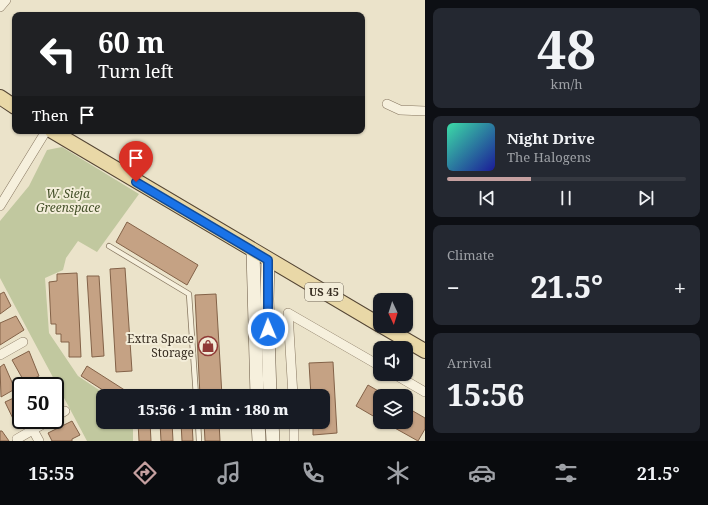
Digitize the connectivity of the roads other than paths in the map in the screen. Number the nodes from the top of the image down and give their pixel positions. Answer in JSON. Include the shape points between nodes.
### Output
{"nodes":[{"id":1,"x":6,"y":0,"type":"edge"},
{"id":2,"x":0,"y":8,"type":"edge"},
{"id":3,"x":0,"y":97,"type":"edge"},
{"id":4,"x":387,"y":104,"type":"dead end"},
{"id":5,"x":12,"y":105,"type":"edge"},
{"id":6,"x":425,"y":111,"type":"edge"},
{"id":7,"x":44,"y":134,"type":"edge"},
{"id":8,"x":57,"y":134,"type":"edge"},
{"id":9,"x":2,"y":200,"type":"edge"},
{"id":10,"x":109,"y":246,"type":"dead end"},
{"id":11,"x":254,"y":251,"type":"junction"},
{"id":12,"x":268,"y":260,"type":"junction"},
{"id":13,"x":373,"y":320,"type":"edge"},
{"id":14,"x":395,"y":333,"type":"edge"},
{"id":15,"x":23,"y":342,"type":"dead end"},
{"id":16,"x":425,"y":351,"type":"edge"},
{"id":17,"x":0,"y":355,"type":"edge"},
{"id":18,"x":373,"y":362,"type":"edge"},
{"id":19,"x":406,"y":381,"type":"edge"},
{"id":20,"x":196,"y":389,"type":"edge"},
{"id":21,"x":257,"y":389,"type":"edge"},
{"id":22,"x":270,"y":389,"type":"edge"},
{"id":23,"x":293,"y":389,"type":"edge"},
{"id":24,"x":425,"y":392,"type":"edge"},
{"id":25,"x":198,"y":429,"type":"edge"},
{"id":26,"x":258,"y":429,"type":"edge"},
{"id":27,"x":272,"y":429,"type":"edge"},
{"id":28,"x":294,"y":429,"type":"edge"},
{"id":29,"x":33,"y":430,"type":"joint"},
{"id":30,"x":17,"y":440,"type":"edge"},
{"id":31,"x":39,"y":441,"type":"edge"},
{"id":32,"x":199,"y":441,"type":"edge"},
{"id":33,"x":259,"y":441,"type":"edge"},
{"id":34,"x":273,"y":441,"type":"edge"},
{"id":35,"x":294,"y":441,"type":"edge"}],
"edges":[{"from":1,"to":2,"type":"street"},
{"from":3,"to":5,"type":"main road"},
{"from":4,"to":6,"type":"street","via":[[400,110]]},
{"from":7,"to":9,"type":"street"},
{"from":8,"to":11,"type":"main road","number":"US 45"},
{"from":10,"to":20,"type":"lane","via":[[190,294]]},
{"from":11,"to":12,"type":"main road","number":"US 45"},
{"from":11,"to":21,"type":"main road"},
{"from":12,"to":13,"type":"main road","number":"US 45"},
{"from":12,"to":22,"type":"main road"},
{"from":14,"to":16,"type":"main road","number":"US 45"},
{"from":15,"to":17,"type":"street"},
{"from":18,"to":23,"type":"street","via":[[288,313]]},
{"from":19,"to":24,"type":"street"},
{"from":25,"to":32,"type":"lane"},
{"from":26,"to":33,"type":"main road"},
{"from":27,"to":34,"type":"main road"},
{"from":28,"to":35,"type":"street"},
{"from":29,"to":30,"type":"street"},
{"from":29,"to":31,"type":"street"}]}
